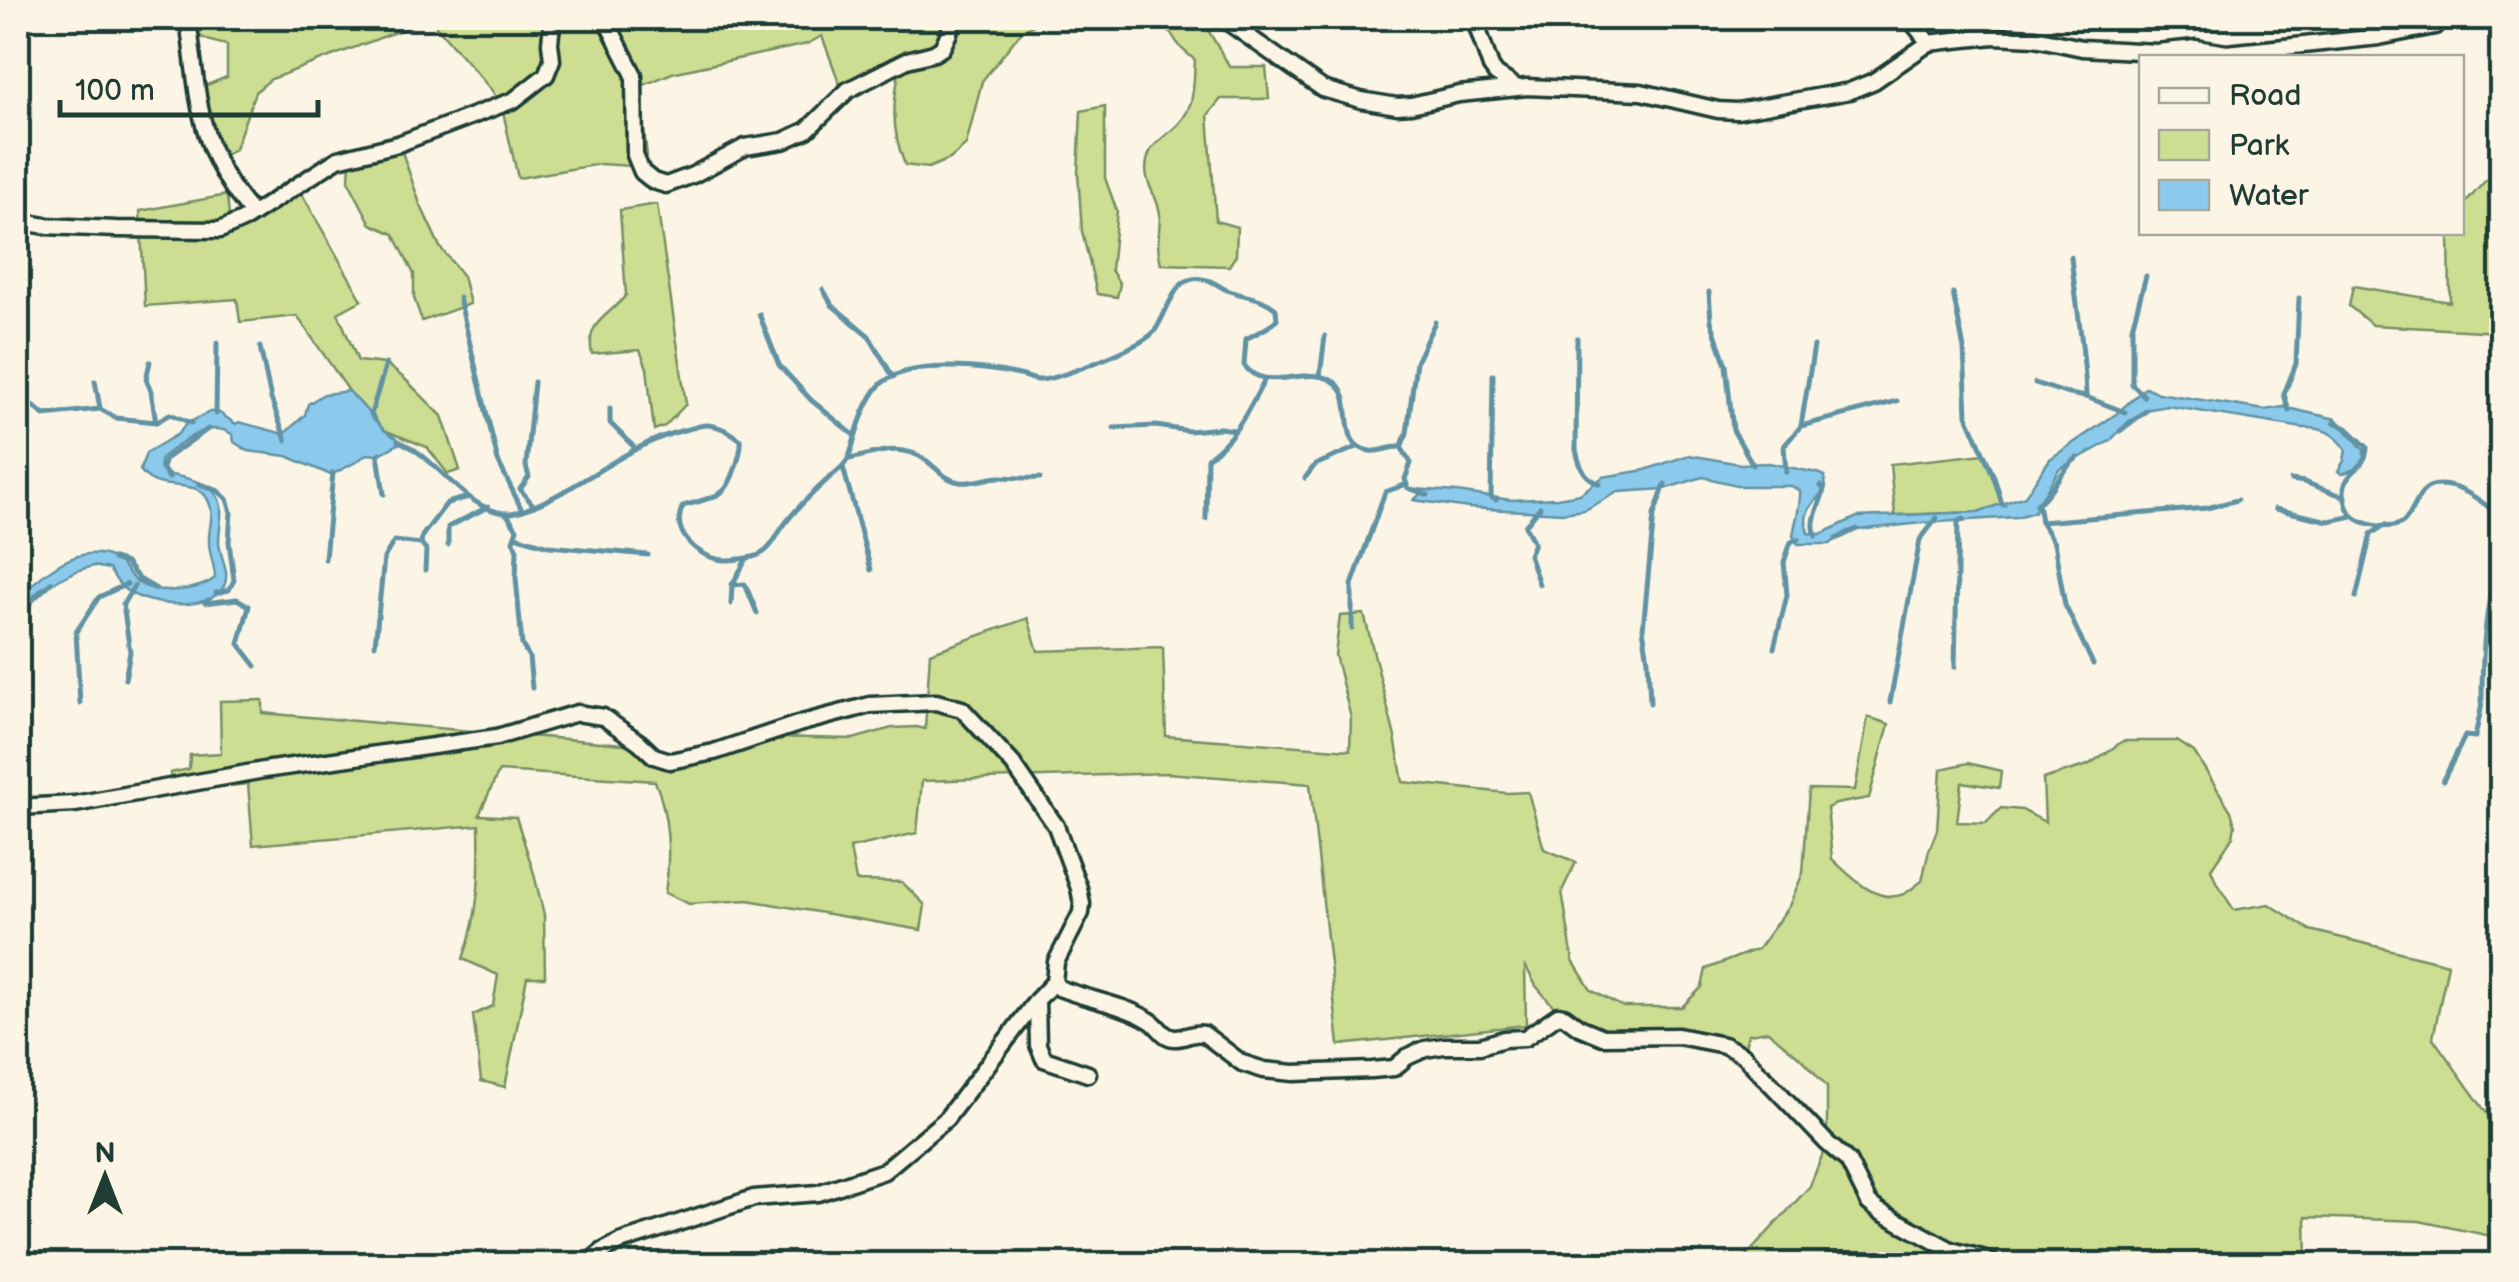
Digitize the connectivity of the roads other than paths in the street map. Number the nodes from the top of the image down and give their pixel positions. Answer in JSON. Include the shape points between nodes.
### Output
{"nodes":[{"id":1,"x":182,"y":18,"type":"edge"},
{"id":2,"x":556,"y":18,"type":"edge"},
{"id":3,"x":605,"y":18,"type":"edge"},
{"id":4,"x":952,"y":18,"type":"edge"},
{"id":5,"x":1222,"y":18,"type":"edge"},
{"id":6,"x":1474,"y":18,"type":"edge"},
{"id":7,"x":1909,"y":18,"type":"edge"},
{"id":8,"x":2435,"y":26,"type":"dead end"},
{"id":9,"x":1929,"y":43,"type":"junction"},
{"id":10,"x":1516,"y":87,"type":"junction"},
{"id":11,"x":254,"y":214,"type":"junction"},
{"id":12,"x":18,"y":221,"type":"edge"},
{"id":13,"x":18,"y":806,"type":"edge"},
{"id":14,"x":1054,"y":982,"type":"junction"},
{"id":15,"x":1038,"y":1000,"type":"junction"},
{"id":16,"x":1088,"y":1074,"type":"dead end"},
{"id":17,"x":587,"y":1264,"type":"edge"},
{"id":18,"x":1994,"y":1264,"type":"edge"}],
"edges":[{"from":1,"to":11,"type":"street","via":[[189,26],[201,119],[215,160]]},
{"from":2,"to":11,"type":"street","via":[[546,75],[514,100],[398,144],[338,158]]},
{"from":3,"to":4,"type":"street","via":[[634,76],[636,156],[642,172],[666,185],[745,147],[807,130],[848,90],[942,48]]},
{"from":5,"to":10,"type":"street","via":[[1324,89],[1360,100],[1411,105]]},
{"from":6,"to":10,"type":"street","via":[[1491,67]]},
{"from":7,"to":9,"type":"street"},
{"from":8,"to":9,"type":"street","via":[[2227,53],[2082,48],[1994,36]]},
{"from":9,"to":10,"type":"street","via":[[1850,91],[1737,110],[1641,92]]},
{"from":11,"to":12,"type":"street","via":[[220,230]]},
{"from":13,"to":14,"type":"street","via":[[75,804],[497,736],[576,713],[604,717],[670,761],[870,705],[936,702],[962,709],[1013,764],[1056,826],[1082,904]]},
{"from":14,"to":15,"type":"street"},
{"from":14,"to":18,"type":"street","via":[[1151,1021],[1164,1035],[1204,1034],[1242,1063],[1294,1073],[1394,1068],[1425,1050],[1525,1038],[1558,1015],[1596,1035],[1678,1036],[1724,1046],[1743,1055],[1848,1161],[1879,1212]]},
{"from":15,"to":16,"type":"street","via":[[1044,1059]]},
{"from":15,"to":17,"type":"street","via":[[946,1119],[884,1170],[818,1193],[734,1204],[620,1242]]}]}
